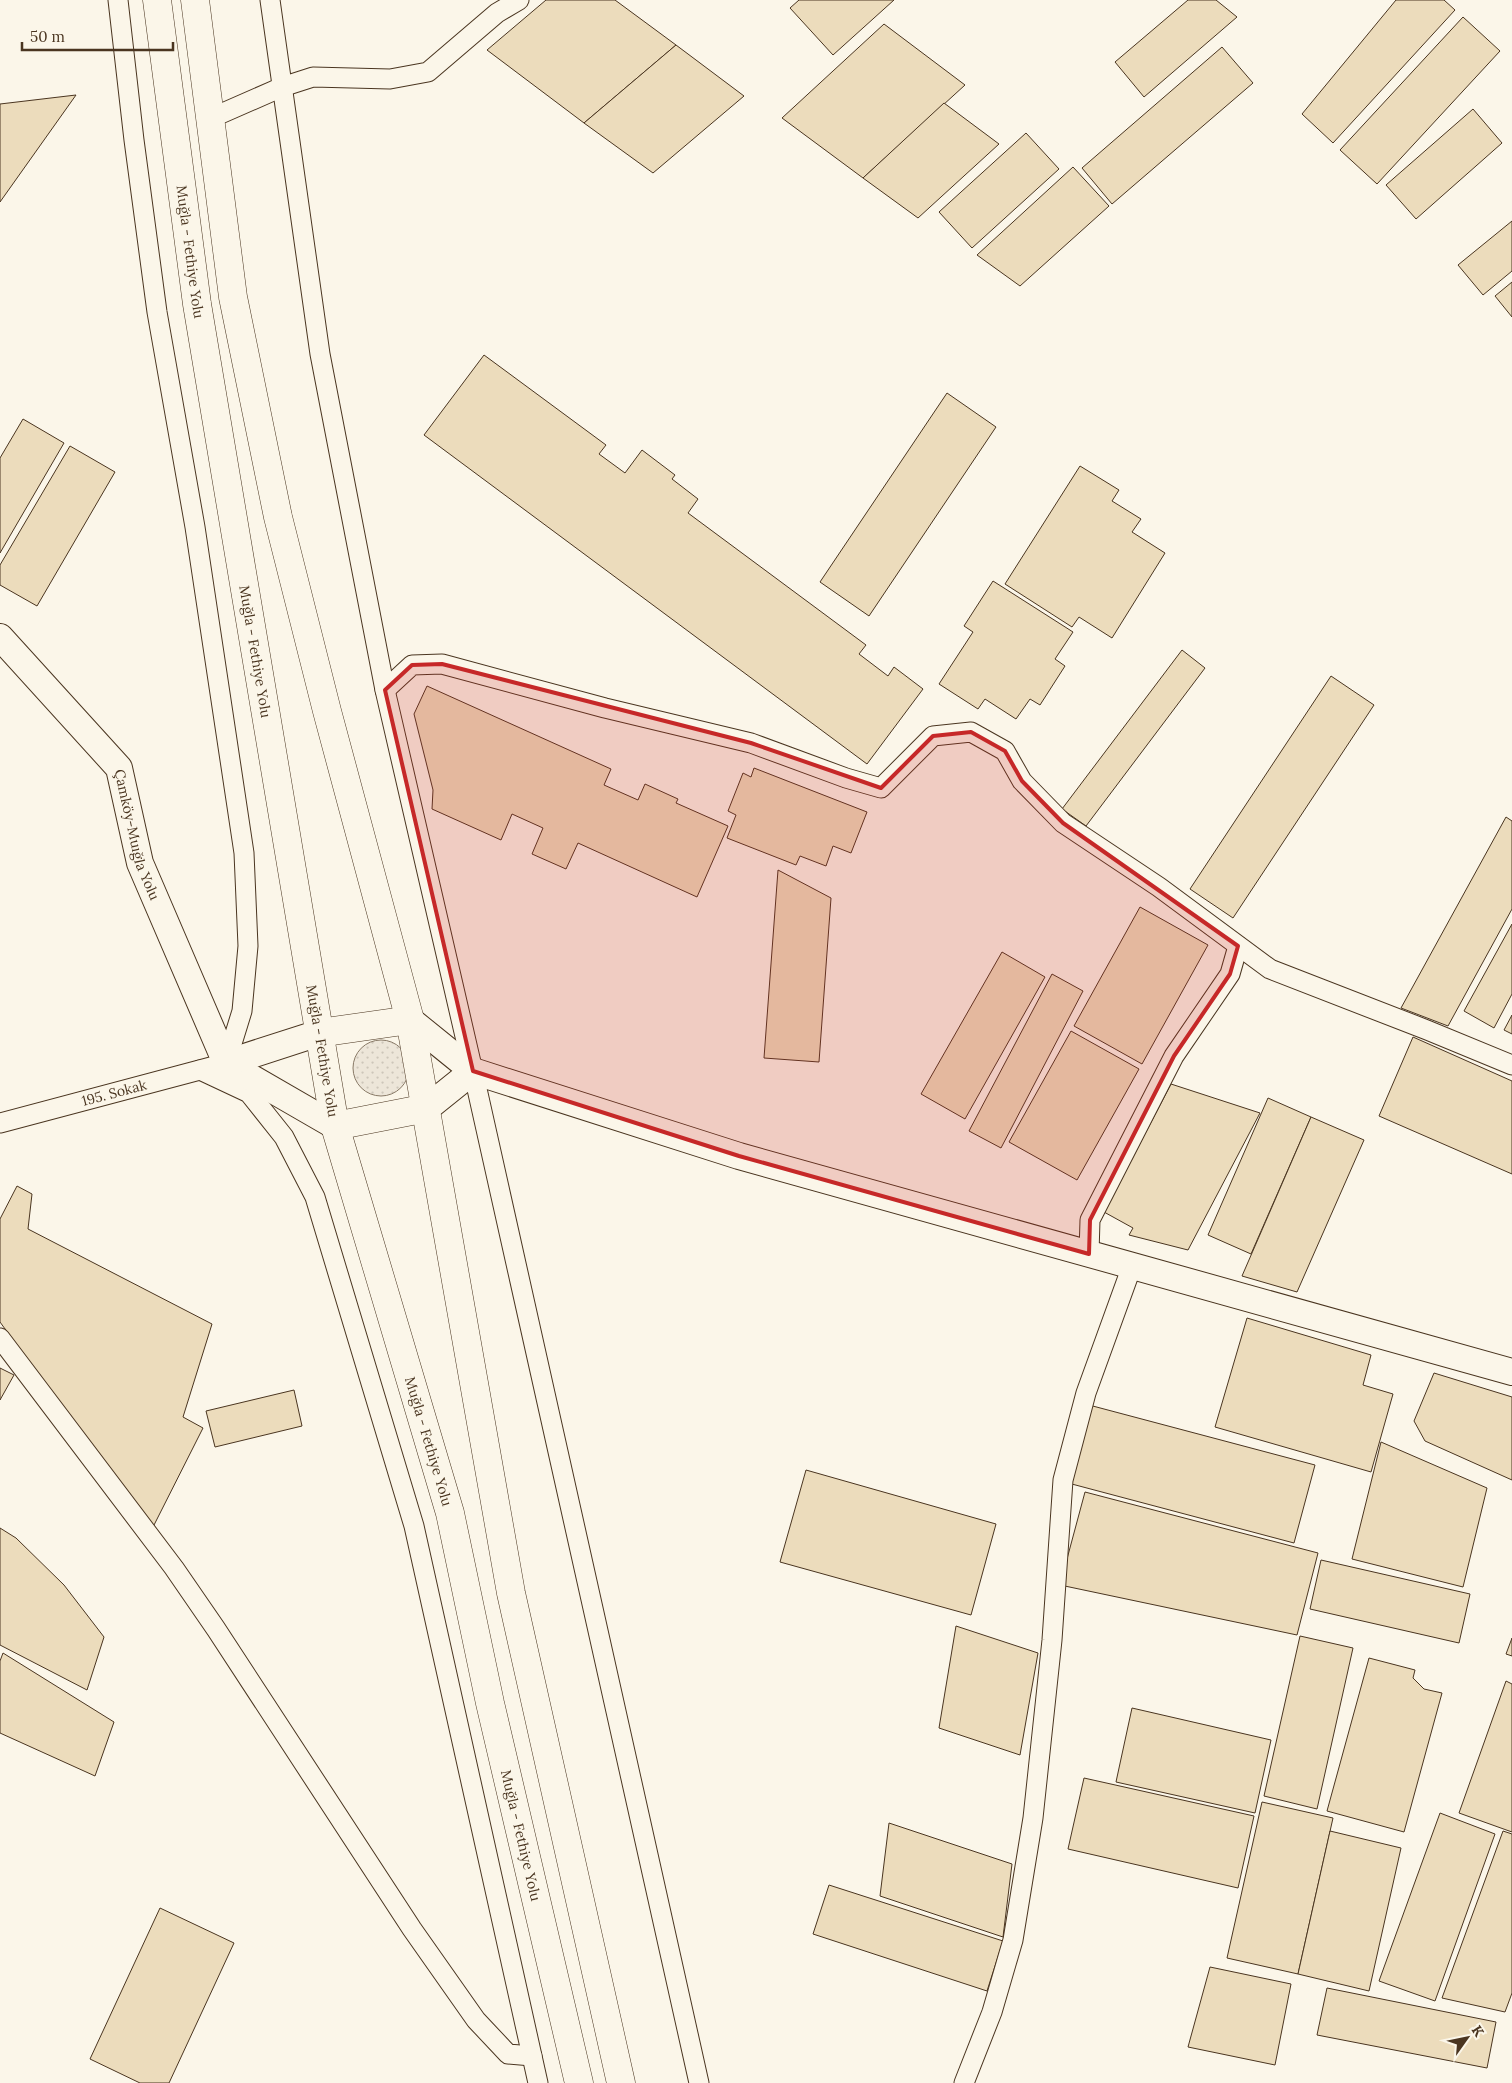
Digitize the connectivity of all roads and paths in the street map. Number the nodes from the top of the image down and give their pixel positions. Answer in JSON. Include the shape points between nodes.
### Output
{"nodes":[{"id":1,"x":118,"y":0,"type":"edge"},
{"id":2,"x":157,"y":0,"type":"edge"},
{"id":3,"x":194,"y":0,"type":"edge"},
{"id":4,"x":270,"y":0,"type":"edge"},
{"id":5,"x":519,"y":0,"type":"edge"},
{"id":6,"x":282,"y":87,"type":"junction"},
{"id":7,"x":209,"y":120,"type":"junction"},
{"id":8,"x":0,"y":637,"type":"edge"},
{"id":9,"x":385,"y":690,"type":"junction"},
{"id":10,"x":1238,"y":946,"type":"junction"},
{"id":11,"x":410,"y":1020,"type":"junction"},
{"id":12,"x":319,"y":1033,"type":"junction"},
{"id":13,"x":226,"y":1063,"type":"junction"},
{"id":14,"x":1512,"y":1065,"type":"edge"},
{"id":15,"x":200,"y":1070,"type":"junction"},
{"id":16,"x":473,"y":1070,"type":"junction"},
{"id":17,"x":427,"y":1108,"type":"junction"},
{"id":18,"x":0,"y":1123,"type":"edge"},
{"id":19,"x":335,"y":1126,"type":"junction"},
{"id":20,"x":1090,"y":1254,"type":"junction"},
{"id":21,"x":1132,"y":1266,"type":"junction"},
{"id":22,"x":0,"y":1338,"type":"edge"},
{"id":23,"x":1512,"y":1372,"type":"edge"},
{"id":24,"x":532,"y":2056,"type":"junction"},
{"id":25,"x":538,"y":2083,"type":"edge"},
{"id":26,"x":579,"y":2083,"type":"edge"},
{"id":27,"x":621,"y":2083,"type":"edge"},
{"id":28,"x":699,"y":2083,"type":"edge"},
{"id":29,"x":964,"y":2083,"type":"edge"}],
"edges":[{"from":1,"to":13,"type":"street","via":[[158,312],[195,527],[244,853],[248,946],[242,1011]]},
{"from":2,"to":12,"type":"highway","name":"Muğla - Fethiye Yolu","via":[[197,304]]},
{"from":3,"to":7,"type":"highway"},
{"from":4,"to":6,"type":"street"},
{"from":5,"to":6,"type":"street","via":[[497,14],[428,72],[390,79],[313,77]]},
{"from":6,"to":7,"type":"street"},
{"from":6,"to":9,"type":"street","via":[[320,354]]},
{"from":7,"to":11,"type":"highway","via":[[233,297],[278,518]]},
{"from":8,"to":13,"type":"street","name":"Çamköy-Muığla Yolu","via":[[119,768],[140,863]]},
{"from":9,"to":10,"type":"street","via":[[412,665],[442,664],[751,743],[881,788],[933,736],[971,732],[1004,751],[1022,781],[1063,823]]},
{"from":9,"to":16,"type":"street"},
{"from":10,"to":14,"type":"street","via":[[1270,969]]},
{"from":10,"to":20,"type":"street","via":[[1230,974],[1174,1056],[1090,1220]]},
{"from":11,"to":12,"type":"highway"},
{"from":11,"to":16,"type":"street"},
{"from":11,"to":17,"type":"highway"},
{"from":12,"to":13,"type":"street"},
{"from":12,"to":19,"type":"highway","name":"Muğla - Fethiye Yolu"},
{"from":13,"to":15,"type":"street","name":"195. Sokak"},
{"from":13,"to":19,"type":"street"},
{"from":15,"to":18,"type":"street","name":"195. Sokak"},
{"from":15,"to":24,"type":"street","via":[[249,1093],[284,1137],[315,1197],[414,1526]]},
{"from":16,"to":17,"type":"street"},
{"from":16,"to":20,"type":"street","via":[[739,1156]]},
{"from":16,"to":28,"type":"street"},
{"from":17,"to":19,"type":"highway"},
{"from":17,"to":27,"type":"highway","via":[[510,1593]]},
{"from":19,"to":26,"type":"highway","name":"Muğla - Fethiye Yolu","via":[[450,1513],[492,1713]]},
{"from":20,"to":21,"type":"street"},
{"from":21,"to":23,"type":"street"},
{"from":21,"to":29,"type":"street","via":[[1086,1393],[1063,1480],[1052,1640],[1034,1808],[1018,1912],[992,2012]]},
{"from":22,"to":24,"type":"street","via":[[174,1568],[412,1929],[476,2020],[508,2054]]},
{"from":24,"to":25,"type":"street"}]}
